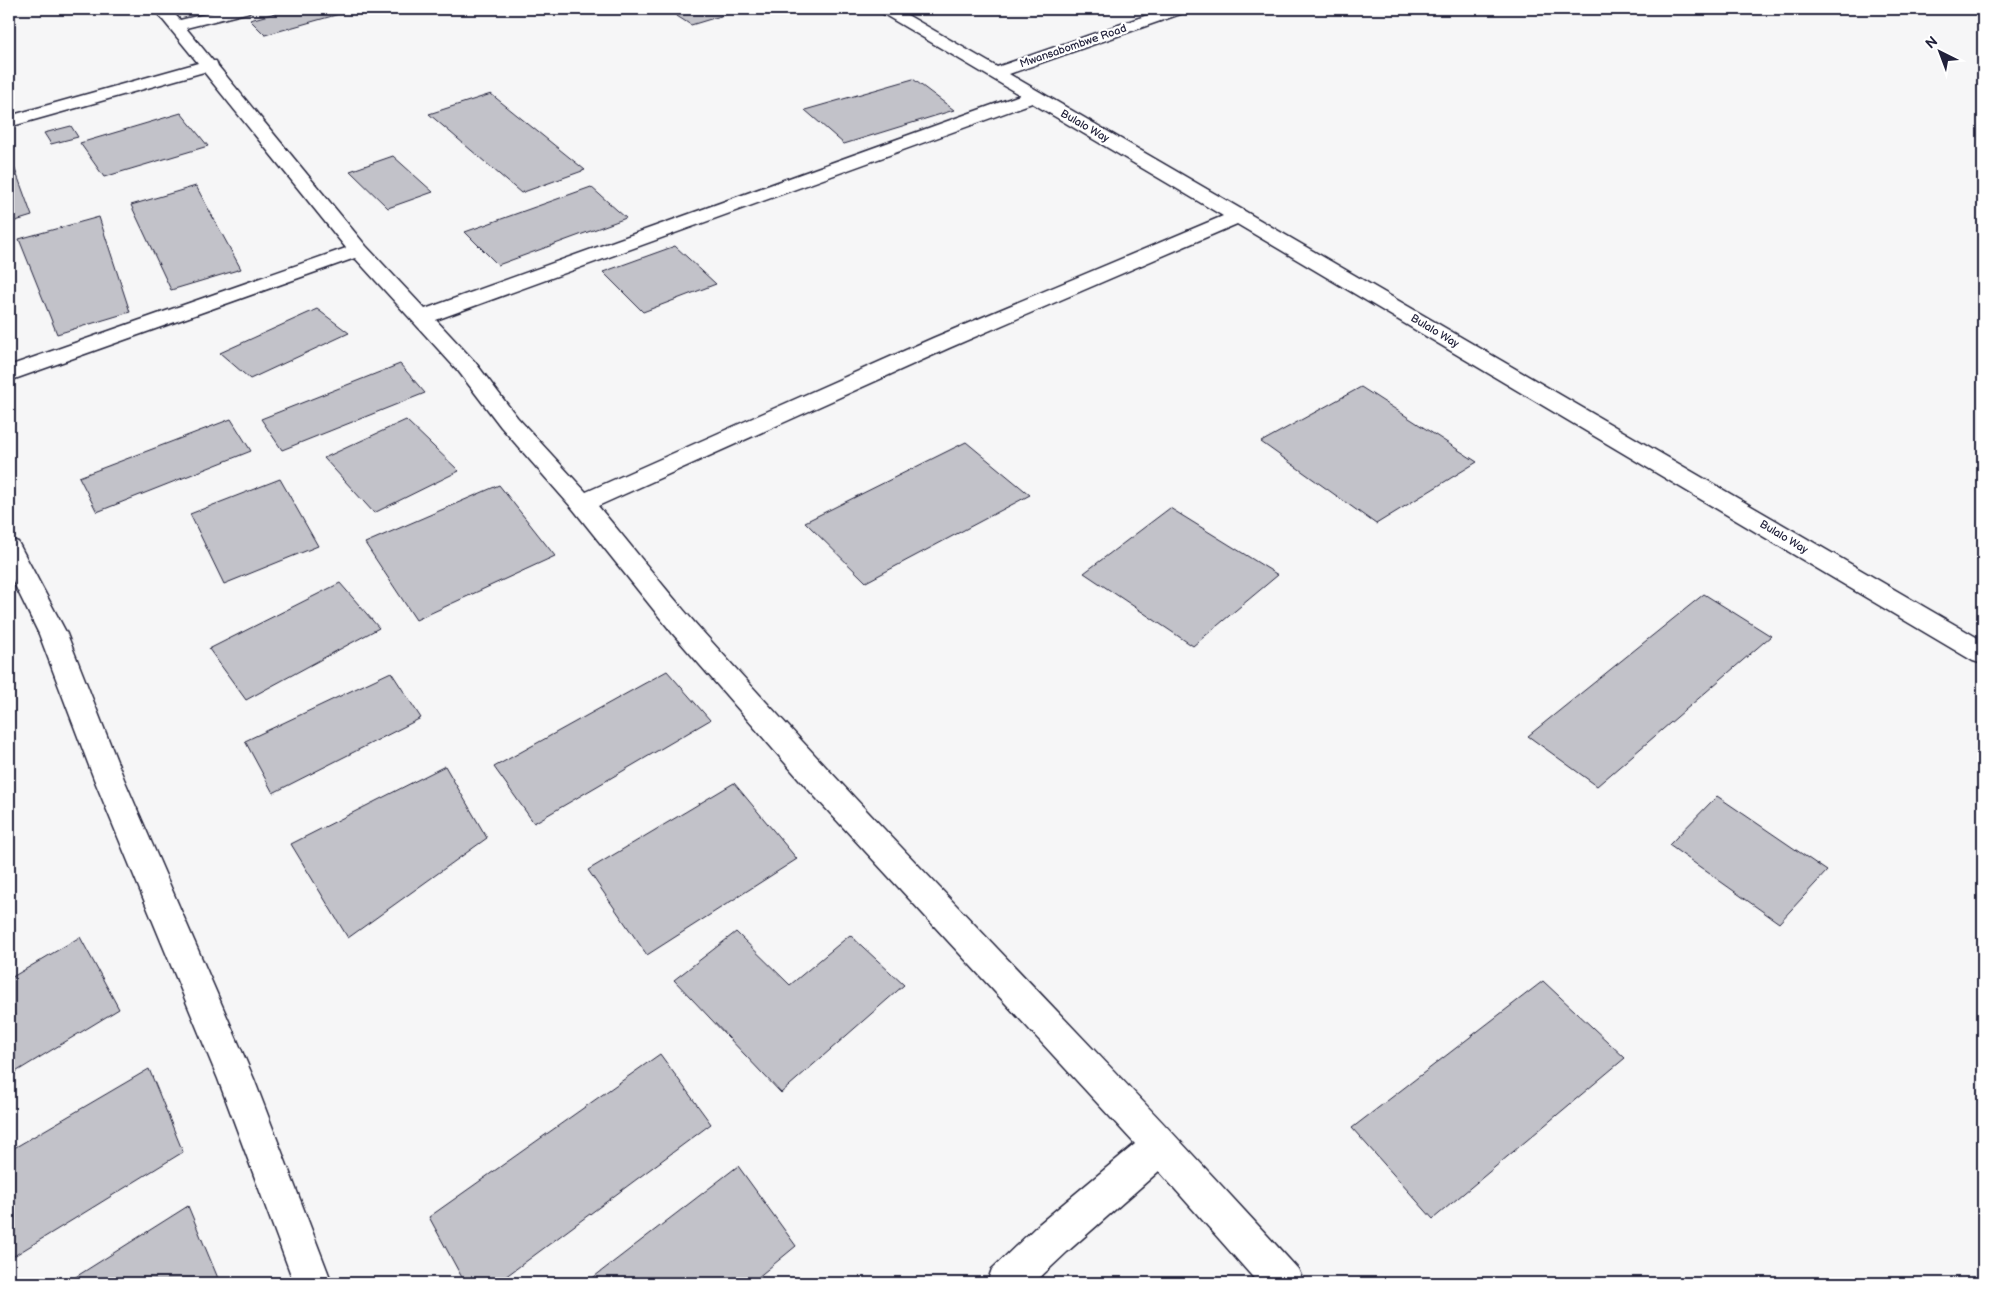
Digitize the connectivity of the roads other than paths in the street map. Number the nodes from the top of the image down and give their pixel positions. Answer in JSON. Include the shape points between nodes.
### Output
{"nodes":[{"id":1,"x":162,"y":9,"type":"edge"},
{"id":2,"x":244,"y":9,"type":"edge"},
{"id":3,"x":886,"y":9,"type":"edge"},
{"id":4,"x":1180,"y":9,"type":"edge"},
{"id":5,"x":177,"y":26,"type":"junction"},
{"id":6,"x":210,"y":65,"type":"junction"},
{"id":7,"x":995,"y":73,"type":"junction"},
{"id":8,"x":1034,"y":96,"type":"junction"},
{"id":9,"x":9,"y":122,"type":"edge"},
{"id":10,"x":1240,"y":216,"type":"junction"},
{"id":11,"x":359,"y":250,"type":"junction"},
{"id":12,"x":421,"y":318,"type":"junction"},
{"id":13,"x":9,"y":374,"type":"edge"},
{"id":14,"x":582,"y":503,"type":"junction"},
{"id":15,"x":9,"y":548,"type":"edge"},
{"id":16,"x":1983,"y":654,"type":"edge"},
{"id":17,"x":1160,"y":1146,"type":"junction"},
{"id":18,"x":313,"y":1283,"type":"edge"},
{"id":19,"x":1006,"y":1283,"type":"edge"},
{"id":20,"x":1284,"y":1283,"type":"edge"}],
"edges":[{"from":1,"to":5,"type":"street"},
{"from":2,"to":5,"type":"street"},
{"from":3,"to":7,"type":"street","name":"Bulalo Way"},
{"from":4,"to":7,"type":"street","name":"Mwansabombwe Road"},
{"from":5,"to":6,"type":"street"},
{"from":6,"to":9,"type":"street"},
{"from":6,"to":11,"type":"street"},
{"from":7,"to":8,"type":"street","name":"Bulalo Way"},
{"from":8,"to":10,"type":"street","name":"Bulalo Way"},
{"from":8,"to":12,"type":"street"},
{"from":10,"to":14,"type":"street","via":[[941,343]]},
{"from":10,"to":16,"type":"street","name":"Bulalo Way"},
{"from":11,"to":12,"type":"street"},
{"from":11,"to":13,"type":"street"},
{"from":12,"to":14,"type":"street","via":[[467,367],[509,422]]},
{"from":14,"to":17,"type":"street","via":[[683,627],[817,778]]},
{"from":15,"to":18,"type":"street","via":[[53,634],[109,779],[236,1079]]},
{"from":17,"to":19,"type":"street"},
{"from":17,"to":20,"type":"street"}]}
